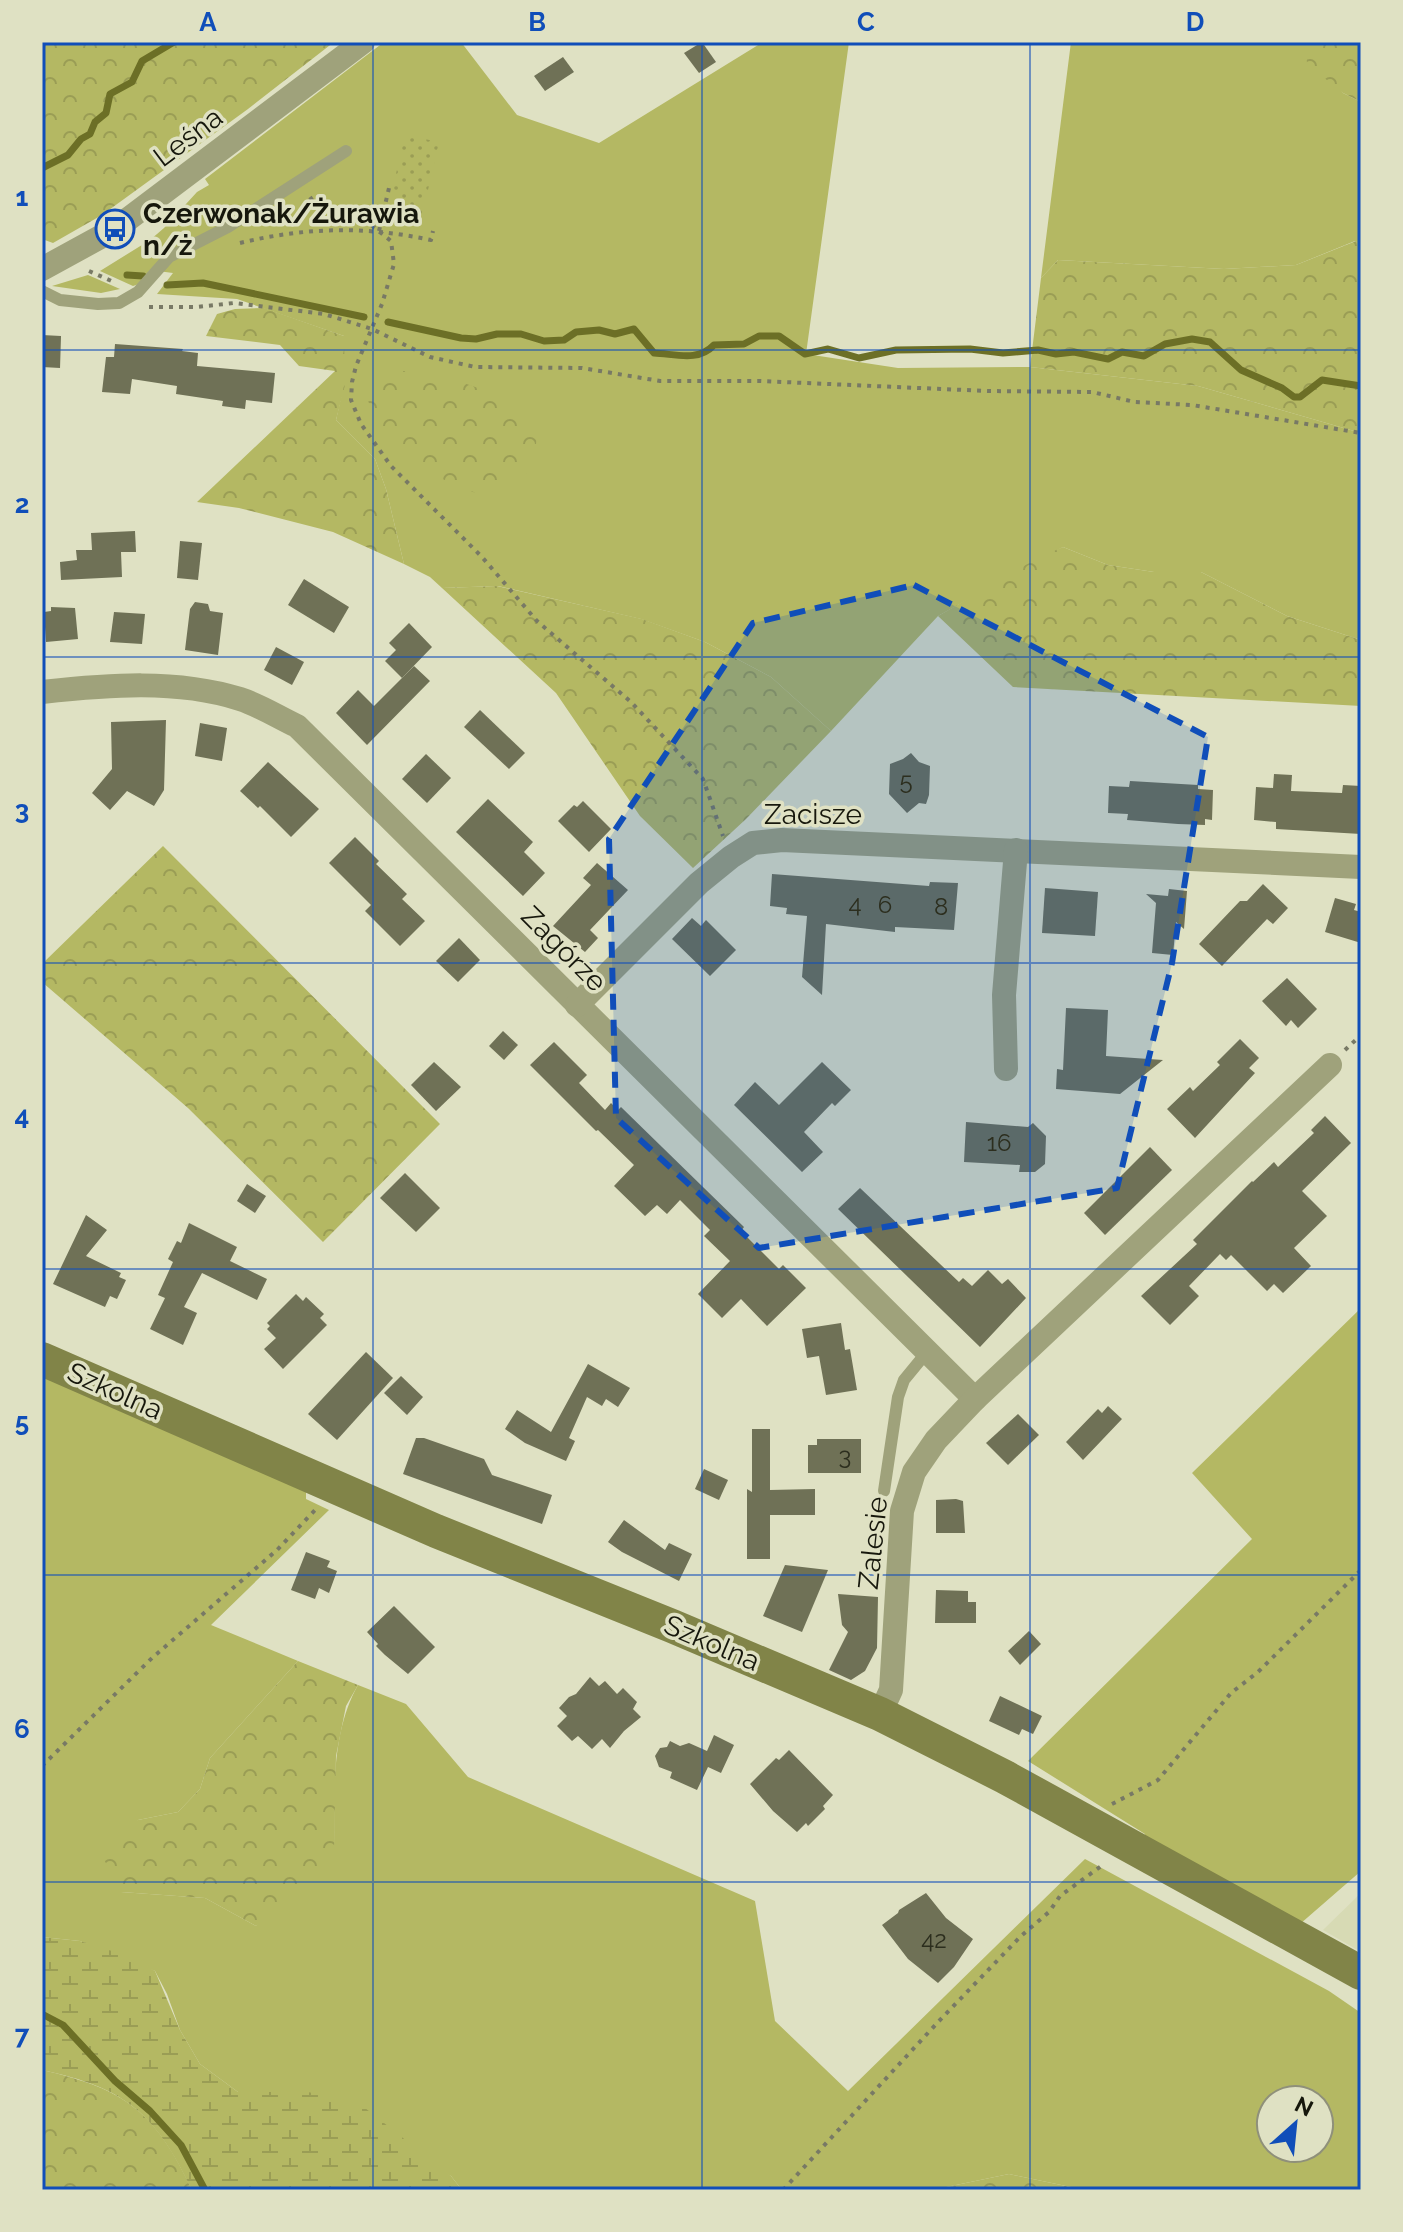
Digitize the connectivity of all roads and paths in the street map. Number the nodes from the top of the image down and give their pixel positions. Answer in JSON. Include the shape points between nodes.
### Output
{"nodes":[{"id":1,"x":363,"y":42,"type":"edge"},
{"id":2,"x":346,"y":151,"type":"dead end"},
{"id":3,"x":299,"y":182,"type":"junction"},
{"id":4,"x":393,"y":188,"type":"dead end"},
{"id":5,"x":379,"y":231,"type":"junction"},
{"id":6,"x":433,"y":231,"type":"dead end"},
{"id":7,"x":229,"y":247,"type":"dead end"},
{"id":8,"x":42,"y":269,"type":"edge"},
{"id":9,"x":89,"y":271,"type":"dead end"},
{"id":10,"x":42,"y":291,"type":"edge"},
{"id":11,"x":138,"y":292,"type":"junction"},
{"id":12,"x":119,"y":303,"type":"junction"},
{"id":13,"x":372,"y":329,"type":"junction"},
{"id":14,"x":1361,"y":433,"type":"edge"},
{"id":15,"x":42,"y":692,"type":"edge"},
{"id":16,"x":1016,"y":850,"type":"junction"},
{"id":17,"x":731,"y":857,"type":"junction"},
{"id":18,"x":1361,"y":867,"type":"edge"},
{"id":19,"x":577,"y":1005,"type":"junction"},
{"id":20,"x":1330,"y":1065,"type":"dead end"},
{"id":21,"x":1006,"y":1069,"type":"dead end"},
{"id":22,"x":927,"y":1352,"type":"junction"},
{"id":23,"x":42,"y":1359,"type":"edge"},
{"id":24,"x":975,"y":1399,"type":"junction"},
{"id":25,"x":328,"y":1485,"type":"junction"},
{"id":26,"x":884,"y":1491,"type":"dead end"},
{"id":27,"x":1361,"y":1570,"type":"edge"},
{"id":28,"x":880,"y":1714,"type":"junction"},
{"id":29,"x":42,"y":1766,"type":"edge"},
{"id":30,"x":1104,"y":1844,"type":"junction"},
{"id":31,"x":1361,"y":1973,"type":"edge"},
{"id":32,"x":783,"y":2190,"type":"edge"}],
"edges":[{"from":1,"to":8,"type":"street","name":"Leśna","via":[[115,229]]},
{"from":2,"to":3,"type":"lane"},
{"from":3,"to":5,"type":"path","via":[[317,207]]},
{"from":3,"to":11,"type":"lane","via":[[169,257]]},
{"from":4,"to":5,"type":"path"},
{"from":5,"to":6,"type":"path","via":[[431,240]]},
{"from":5,"to":7,"type":"path","via":[[294,231]]},
{"from":5,"to":13,"type":"path","via":[[391,241],[394,264]]},
{"from":9,"to":11,"type":"path"},
{"from":10,"to":12,"type":"lane","via":[[60,300]]},
{"from":11,"to":12,"type":"lane"},
{"from":12,"to":13,"type":"path","via":[[153,308],[262,305],[324,314]]},
{"from":13,"to":14,"type":"path","via":[[430,357],[475,367],[554,366],[660,381],[1092,392]]},
{"from":13,"to":17,"type":"path","via":[[352,382],[351,400],[361,424],[391,466],[537,621],[631,702],[703,779]]},
{"from":15,"to":19,"type":"street","name":"Zagórze","via":[[127,685],[188,688],[241,699],[297,726]]},
{"from":16,"to":17,"type":"street","name":"Zacisze","via":[[782,840],[753,843]]},
{"from":16,"to":18,"type":"street","name":"Zacisze"},
{"from":16,"to":21,"type":"street","via":[[1004,995]]},
{"from":17,"to":19,"type":"street","name":"Zacisze"},
{"from":19,"to":22,"type":"street","name":"Zagórze"},
{"from":20,"to":24,"type":"street"},
{"from":22,"to":24,"type":"street","name":"Zagórze"},
{"from":22,"to":26,"type":"lane","via":[[904,1380],[898,1397]]},
{"from":23,"to":25,"type":"street","name":"Szkolna"},
{"from":24,"to":28,"type":"street","name":"Zalesie","via":[[914,1472],[902,1511],[891,1690]]},
{"from":25,"to":28,"type":"street","name":"Szkolna"},
{"from":25,"to":29,"type":"path","via":[[319,1506],[277,1550],[152,1658]]},
{"from":27,"to":30,"type":"path","via":[[1231,1693],[1158,1780],[1107,1808]]},
{"from":28,"to":30,"type":"street","name":"Szkolna"},
{"from":30,"to":31,"type":"street","name":"Szkolna"},
{"from":30,"to":32,"type":"path","via":[[1097,1871],[1060,1896]]}]}
